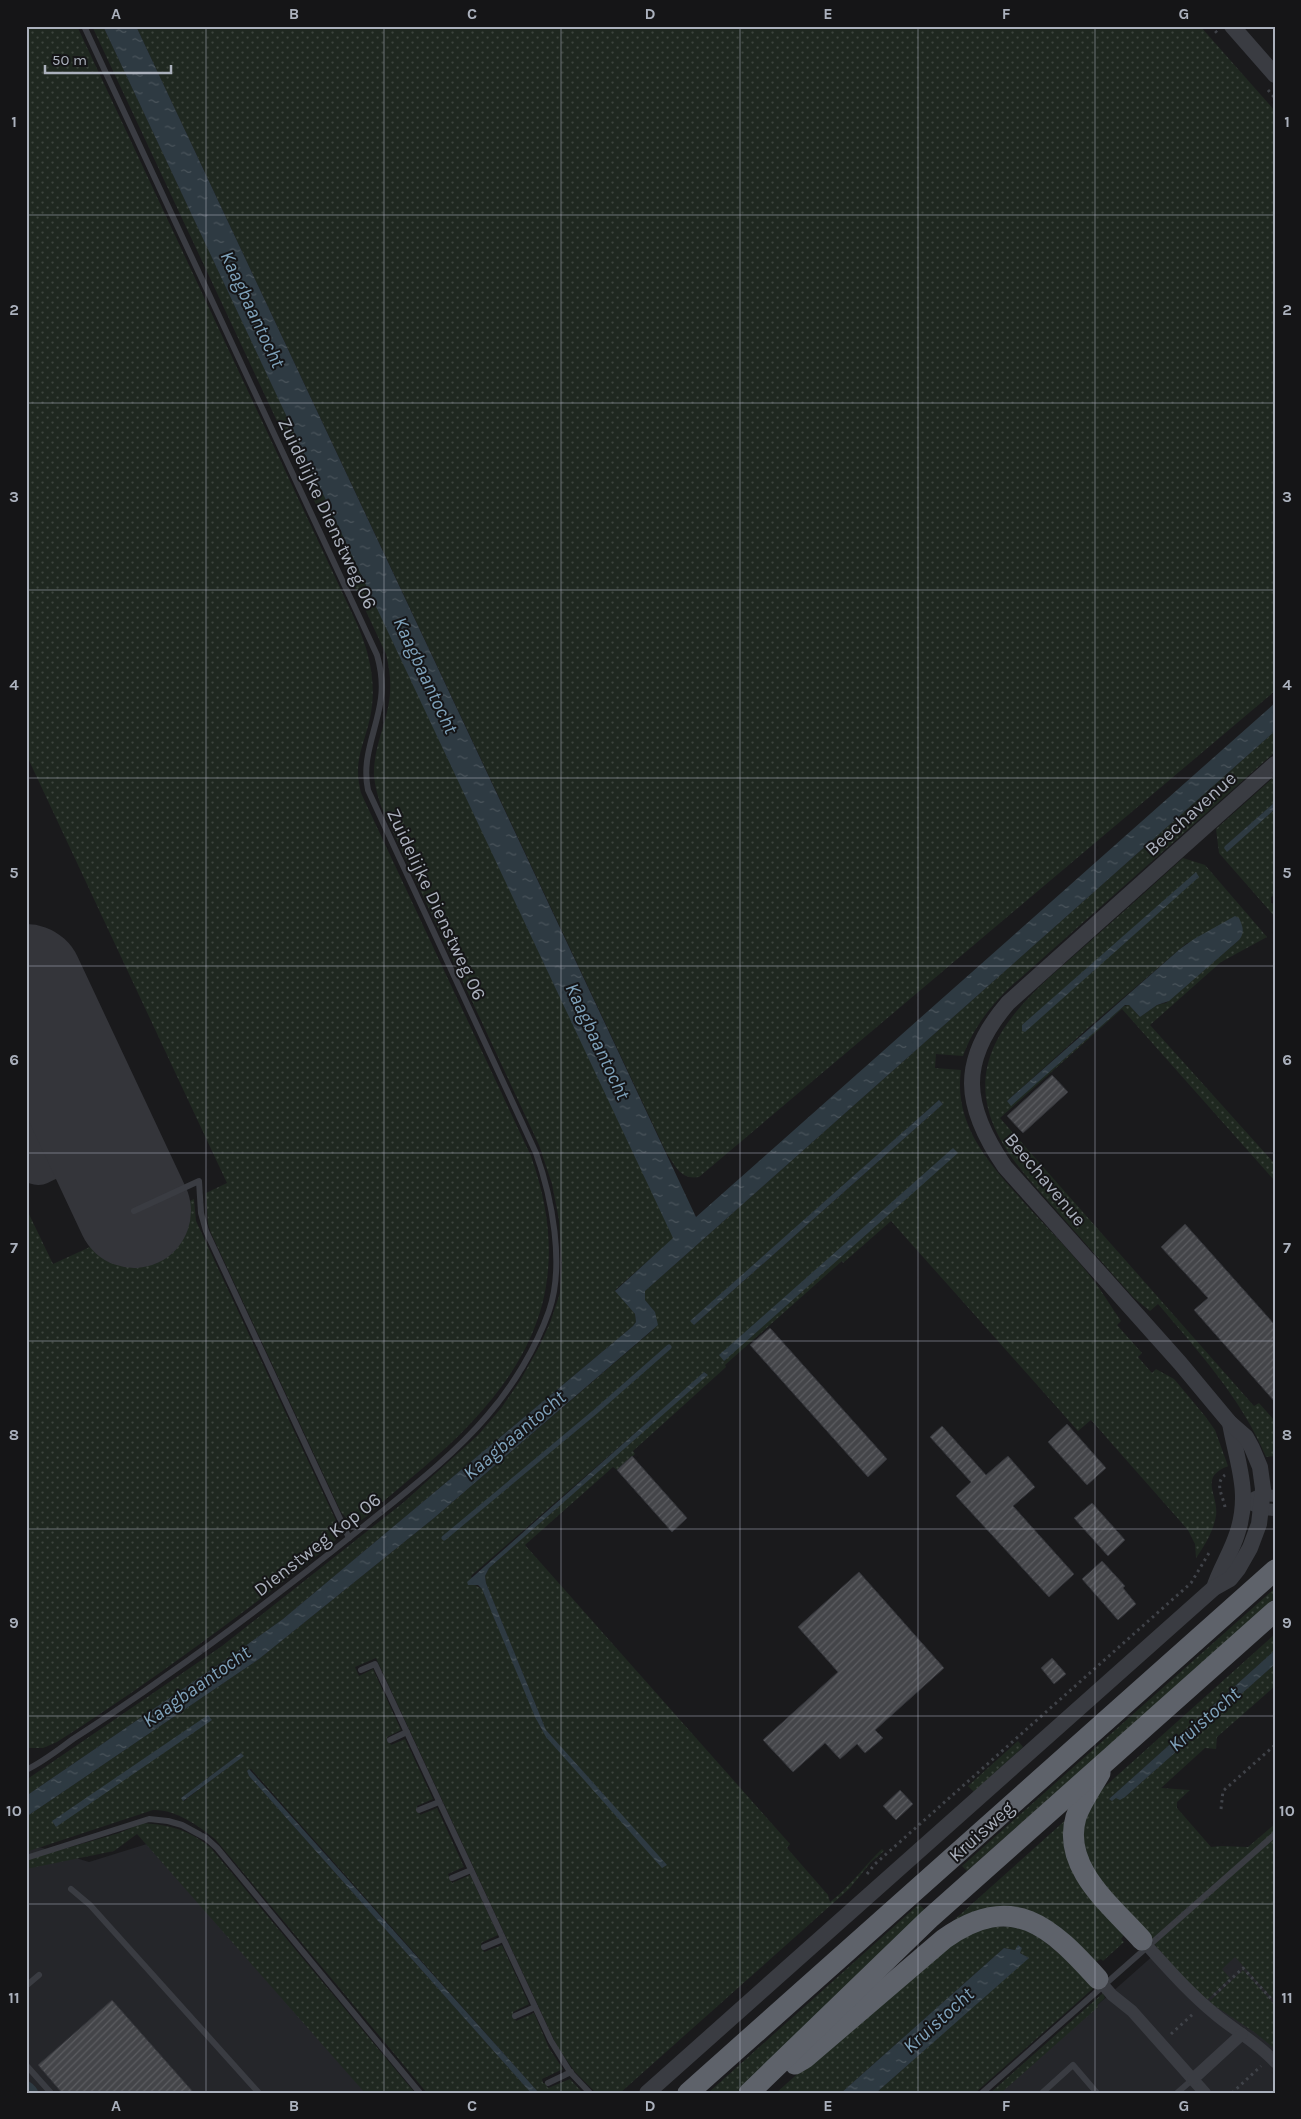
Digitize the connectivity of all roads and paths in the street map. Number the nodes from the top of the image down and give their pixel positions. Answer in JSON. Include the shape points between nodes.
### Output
{"nodes":[{"id":1,"x":84,"y":26,"type":"edge"},
{"id":2,"x":1232,"y":26,"type":"edge"},
{"id":3,"x":1275,"y":75,"type":"edge"},
{"id":4,"x":1275,"y":764,"type":"edge"},
{"id":5,"x":134,"y":1211,"type":"dead end"},
{"id":6,"x":555,"y":1278,"type":"joint"},
{"id":7,"x":1230,"y":1423,"type":"junction"},
{"id":8,"x":1242,"y":1471,"type":"junction"},
{"id":9,"x":1243,"y":1501,"type":"junction"},
{"id":10,"x":1269,"y":1503,"type":"edge"},
{"id":11,"x":1225,"y":1512,"type":"dead end"},
{"id":12,"x":350,"y":1538,"type":"junction"},
{"id":13,"x":1212,"y":1550,"type":"dead end"},
{"id":14,"x":1275,"y":1570,"type":"edge"},
{"id":15,"x":1214,"y":1588,"type":"junction"},
{"id":16,"x":1275,"y":1611,"type":"edge"},
{"id":17,"x":361,"y":1670,"type":"dead end"},
{"id":18,"x":407,"y":1732,"type":"junction"},
{"id":19,"x":390,"y":1740,"type":"dead end"},
{"id":20,"x":1275,"y":1745,"type":"edge"},
{"id":21,"x":1109,"y":1758,"type":"junction"},
{"id":22,"x":26,"y":1770,"type":"edge"},
{"id":23,"x":439,"y":1802,"type":"junction"},
{"id":24,"x":1222,"y":1809,"type":"dead end"},
{"id":25,"x":420,"y":1810,"type":"dead end"},
{"id":26,"x":1275,"y":1834,"type":"edge"},
{"id":27,"x":889,"y":1851,"type":"dead end"},
{"id":28,"x":26,"y":1858,"type":"edge"},
{"id":29,"x":471,"y":1870,"type":"junction"},
{"id":30,"x":452,"y":1878,"type":"dead end"},
{"id":31,"x":70,"y":1889,"type":"dead end"},
{"id":32,"x":503,"y":1939,"type":"junction"},
{"id":33,"x":1145,"y":1943,"type":"junction"},
{"id":34,"x":484,"y":1947,"type":"dead end"},
{"id":35,"x":40,"y":1975,"type":"dead end"},
{"id":36,"x":1101,"y":1982,"type":"junction"},
{"id":37,"x":26,"y":1986,"type":"edge"},
{"id":38,"x":535,"y":2007,"type":"junction"},
{"id":39,"x":515,"y":2016,"type":"dead end"},
{"id":40,"x":1242,"y":2034,"type":"junction"},
{"id":41,"x":1273,"y":2060,"type":"edge"},
{"id":42,"x":26,"y":2065,"type":"edge"},
{"id":43,"x":571,"y":2072,"type":"junction"},
{"id":44,"x":1193,"y":2079,"type":"junction"},
{"id":45,"x":548,"y":2083,"type":"dead end"},
{"id":46,"x":756,"y":2086,"type":"edge"},
{"id":47,"x":52,"y":2093,"type":"edge"},
{"id":48,"x":259,"y":2093,"type":"edge"},
{"id":49,"x":420,"y":2093,"type":"edge"},
{"id":50,"x":590,"y":2093,"type":"edge"},
{"id":51,"x":647,"y":2093,"type":"edge"},
{"id":52,"x":688,"y":2093,"type":"edge"},
{"id":53,"x":982,"y":2093,"type":"edge"},
{"id":54,"x":1042,"y":2093,"type":"edge"},
{"id":55,"x":1097,"y":2093,"type":"edge"},
{"id":56,"x":1177,"y":2093,"type":"edge"},
{"id":57,"x":1205,"y":2093,"type":"edge"},
{"id":58,"x":1232,"y":2093,"type":"edge"}],
"edges":[{"from":1,"to":6,"type":"lane","name":"Zuidelijke Dienstweg 06","via":[[377,655],[381,696],[366,759],[368,790],[536,1153],[553,1226]]},
{"from":2,"to":3,"type":"street"},
{"from":4,"to":7,"type":"street","name":"Beechavenue","via":[[1013,998],[987,1032],[976,1057],[972,1082],[978,1120],[1005,1167]]},
{"from":5,"to":12,"type":"lane","via":[[199,1181],[206,1231]]},
{"from":6,"to":12,"type":"lane","name":"Dienstweg Kop 06","via":[[543,1326],[495,1406],[450,1453]]},
{"from":7,"to":8,"type":"street","name":"Beechavenue"},
{"from":7,"to":10,"type":"street","name":"Beechavenue","via":[[1246,1436],[1252,1448]]},
{"from":8,"to":9,"type":"street","name":"Beechavenue"},
{"from":8,"to":11,"type":"path","via":[[1224,1476],[1219,1481]]},
{"from":9,"to":10,"type":"street"},
{"from":9,"to":15,"type":"street","name":"Kruisweg","via":[[1236,1536]]},
{"from":10,"to":15,"type":"street","name":"Kruisweg","via":[[1241,1564],[1230,1579]]},
{"from":12,"to":22,"type":"lane","name":"Dienstweg Kop 06","via":[[194,1657]]},
{"from":13,"to":27,"type":"path","via":[[1191,1584]]},
{"from":14,"to":52,"type":"highway","name":"Kruisweg"},
{"from":15,"to":51,"type":"street","name":"Kruisweg"},
{"from":16,"to":21,"type":"highway","name":"Kruisweg"},
{"from":17,"to":18,"type":"lane","via":[[375,1664]]},
{"from":18,"to":19,"type":"lane"},
{"from":18,"to":23,"type":"lane"},
{"from":20,"to":24,"type":"path","via":[[1223,1791]]},
{"from":21,"to":33,"type":"highway","via":[[1077,1815],[1075,1853],[1091,1883]]},
{"from":21,"to":46,"type":"highway","name":"Kruisweg","via":[[929,1919]]},
{"from":23,"to":25,"type":"lane"},
{"from":23,"to":29,"type":"lane"},
{"from":26,"to":33,"type":"lane"},
{"from":28,"to":49,"type":"lane","via":[[136,1822],[158,1819],[194,1831],[212,1843]]},
{"from":29,"to":30,"type":"lane"},
{"from":29,"to":32,"type":"lane"},
{"from":31,"to":48,"type":"lane","via":[[90,1905]]},
{"from":32,"to":34,"type":"lane"},
{"from":32,"to":38,"type":"lane"},
{"from":33,"to":36,"type":"lane"},
{"from":33,"to":40,"type":"street","via":[[1204,2004]]},
{"from":35,"to":37,"type":"lane"},
{"from":36,"to":44,"type":"street","via":[[1132,2011]]},
{"from":36,"to":46,"type":"highway","via":[[1065,1943],[1036,1924],[1006,1917],[978,1921],[939,1943],[806,2058]]},
{"from":36,"to":53,"type":"lane"},
{"from":38,"to":39,"type":"lane"},
{"from":38,"to":43,"type":"lane"},
{"from":40,"to":41,"type":"street"},
{"from":40,"to":44,"type":"street"},
{"from":41,"to":58,"type":"path"},
{"from":42,"to":47,"type":"lane"},
{"from":43,"to":45,"type":"lane"},
{"from":43,"to":50,"type":"lane"},
{"from":44,"to":56,"type":"lane"},
{"from":44,"to":57,"type":"street"},
{"from":54,"to":55,"type":"lane","via":[[1073,2065]]}]}
